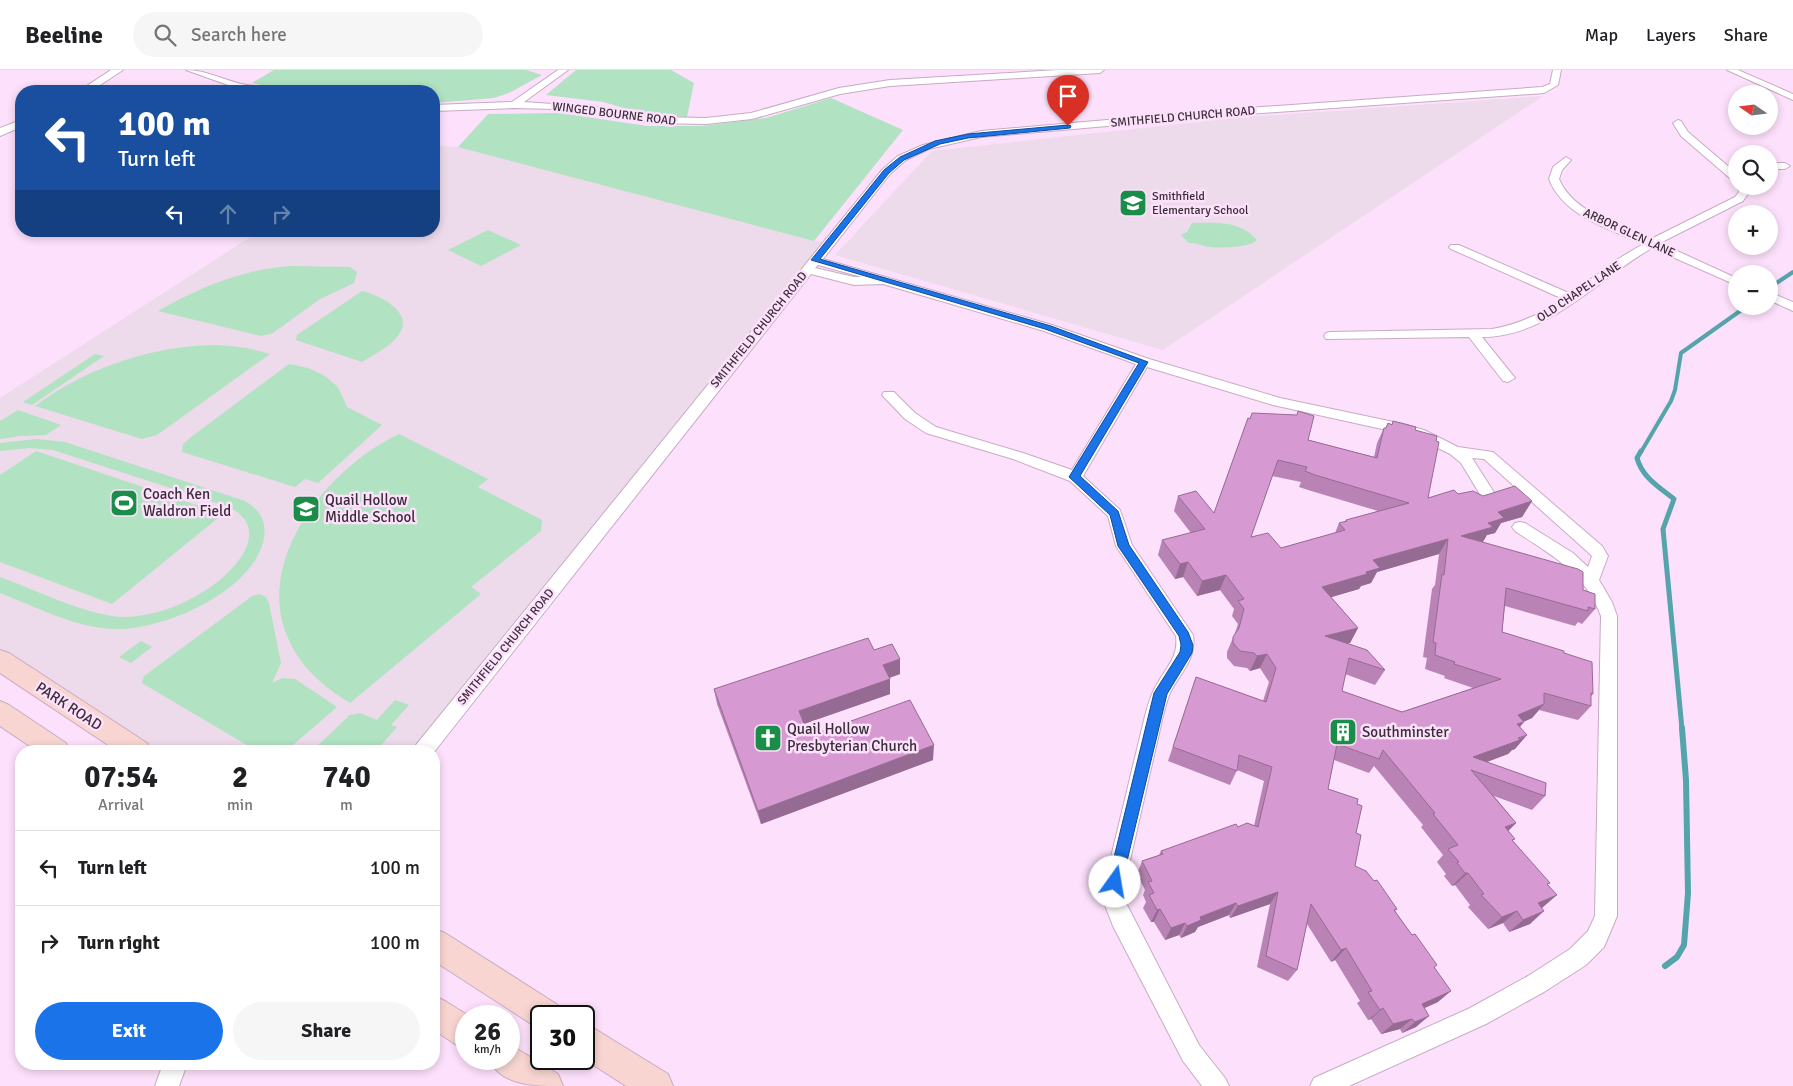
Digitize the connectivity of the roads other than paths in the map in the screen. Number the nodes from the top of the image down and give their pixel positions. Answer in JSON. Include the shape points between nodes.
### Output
{"nodes":[{"id":1,"x":118,"y":70,"type":"edge"},
{"id":2,"x":180,"y":70,"type":"edge"},
{"id":3,"x":189,"y":70,"type":"edge"},
{"id":4,"x":546,"y":70,"type":"edge"},
{"id":5,"x":1100,"y":70,"type":"edge"},
{"id":6,"x":1557,"y":70,"type":"edge"},
{"id":7,"x":1731,"y":70,"type":"edge"},
{"id":8,"x":561,"y":71,"type":"edge"},
{"id":9,"x":970,"y":74,"type":"edge"},
{"id":10,"x":94,"y":85,"type":"edge"},
{"id":11,"x":232,"y":85,"type":"edge"},
{"id":12,"x":1793,"y":97,"type":"edge"},
{"id":13,"x":514,"y":105,"type":"junction"},
{"id":14,"x":440,"y":108,"type":"edge"},
{"id":15,"x":1678,"y":124,"type":"dead end"},
{"id":16,"x":15,"y":126,"type":"edge"},
{"id":17,"x":0,"y":132,"type":"edge"},
{"id":18,"x":1566,"y":160,"type":"dead end"},
{"id":19,"x":1722,"y":166,"type":"junction"},
{"id":20,"x":1728,"y":166,"type":"edge"},
{"id":21,"x":1778,"y":166,"type":"edge"},
{"id":22,"x":1785,"y":166,"type":"dead end"},
{"id":23,"x":1728,"y":171,"type":"edge"},
{"id":24,"x":1742,"y":195,"type":"edge"},
{"id":25,"x":1651,"y":244,"type":"junction"},
{"id":26,"x":1455,"y":247,"type":"dead end"},
{"id":27,"x":811,"y":265,"type":"junction"},
{"id":28,"x":1728,"y":278,"type":"edge"},
{"id":29,"x":1571,"y":298,"type":"junction"},
{"id":30,"x":1778,"y":300,"type":"edge"},
{"id":31,"x":1793,"y":307,"type":"edge"},
{"id":32,"x":1472,"y":334,"type":"junction"},
{"id":33,"x":1330,"y":336,"type":"dead end"},
{"id":34,"x":1144,"y":362,"type":"junction"},
{"id":35,"x":1508,"y":378,"type":"dead end"},
{"id":36,"x":889,"y":396,"type":"dead end"},
{"id":37,"x":1455,"y":451,"type":"junction"},
{"id":38,"x":1075,"y":477,"type":"junction"},
{"id":39,"x":1489,"y":497,"type":"edge"},
{"id":40,"x":1520,"y":527,"type":"dead end"},
{"id":41,"x":1590,"y":580,"type":"junction"},
{"id":42,"x":0,"y":660,"type":"edge"},
{"id":43,"x":0,"y":712,"type":"edge"},
{"id":44,"x":48,"y":745,"type":"edge"},
{"id":45,"x":129,"y":745,"type":"edge"},
{"id":46,"x":428,"y":745,"type":"edge"},
{"id":47,"x":440,"y":948,"type":"edge"},
{"id":48,"x":530,"y":1005,"type":"edge"},
{"id":49,"x":440,"y":1016,"type":"edge"},
{"id":50,"x":455,"y":1026,"type":"edge"},
{"id":51,"x":595,"y":1047,"type":"edge"},
{"id":52,"x":520,"y":1069,"type":"edge"},
{"id":53,"x":173,"y":1070,"type":"edge"},
{"id":54,"x":167,"y":1086,"type":"edge"},
{"id":55,"x":546,"y":1086,"type":"edge"},
{"id":56,"x":656,"y":1086,"type":"edge"},
{"id":57,"x":1217,"y":1086,"type":"edge"},
{"id":58,"x":1322,"y":1086,"type":"edge"}],
"edges":[{"from":1,"to":10,"type":"street"},
{"from":2,"to":3,"type":"street"},
{"from":3,"to":11,"type":"street"},
{"from":4,"to":8,"type":"street"},
{"from":5,"to":9,"type":"street","name":"WINGED BOURNE ROAD"},
{"from":6,"to":27,"type":"street","name":"SMITHFIELD CHURCH ROAD","via":[[1554,85],[1544,90],[1221,113],[981,134],[950,140],[916,151],[892,166]]},
{"from":7,"to":12,"type":"street"},
{"from":8,"to":13,"type":"street"},
{"from":9,"to":13,"type":"street","name":"WINGED BOURNE ROAD","via":[[861,87],[752,116],[711,121],[650,120],[576,107]]},
{"from":13,"to":14,"type":"street","name":"WINGED BOURNE ROAD"},
{"from":15,"to":19,"type":"street","via":[[1684,134]]},
{"from":16,"to":17,"type":"street"},
{"from":18,"to":25,"type":"street","name":"ARBOR GLEN LANE","via":[[1557,169],[1554,179],[1561,194],[1595,218]]},
{"from":19,"to":20,"type":"street"},
{"from":19,"to":23,"type":"street"},
{"from":21,"to":22,"type":"street"},
{"from":24,"to":25,"type":"street","name":"OLD CHAPEL LANE"},
{"from":25,"to":28,"type":"street","name":"ARBOR GLEN LANE"},
{"from":25,"to":29,"type":"street","name":"OLD CHAPEL LANE"},
{"from":26,"to":29,"type":"street"},
{"from":27,"to":34,"type":"street","via":[[854,281],[884,280],[1048,328]]},
{"from":27,"to":46,"type":"street","name":"SMITHFIELD CHURCH ROAD"},
{"from":29,"to":32,"type":"street","name":"OLD CHAPEL LANE","via":[[1519,329]]},
{"from":30,"to":31,"type":"street"},
{"from":32,"to":33,"type":"street","name":"OLD CHAPEL LANE"},
{"from":32,"to":35,"type":"street"},
{"from":34,"to":37,"type":"street","via":[[1278,402],[1403,428]]},
{"from":34,"to":38,"type":"street"},
{"from":36,"to":38,"type":"street","via":[[931,430]]},
{"from":37,"to":39,"type":"street","via":[[1466,460]]},
{"from":37,"to":41,"type":"street","via":[[1488,455],[1596,550],[1600,556]]},
{"from":38,"to":57,"type":"street","via":[[1115,514],[1124,546],[1184,635],[1187,645],[1186,653],[1161,693],[1154,716],[1115,882],[1116,903],[1121,919],[1191,1053]]},
{"from":40,"to":41,"type":"street","via":[[1567,557]]},
{"from":41,"to":58,"type":"street","via":[[1610,616],[1606,916],[1596,939],[1578,957],[1478,1016]]},
{"from":42,"to":45,"type":"main road","name":"PARK ROAD"},
{"from":43,"to":44,"type":"main road"},
{"from":47,"to":48,"type":"main road"},
{"from":49,"to":50,"type":"main road"},
{"from":51,"to":56,"type":"main road"},
{"from":52,"to":55,"type":"main road"},
{"from":53,"to":54,"type":"street"}]}
